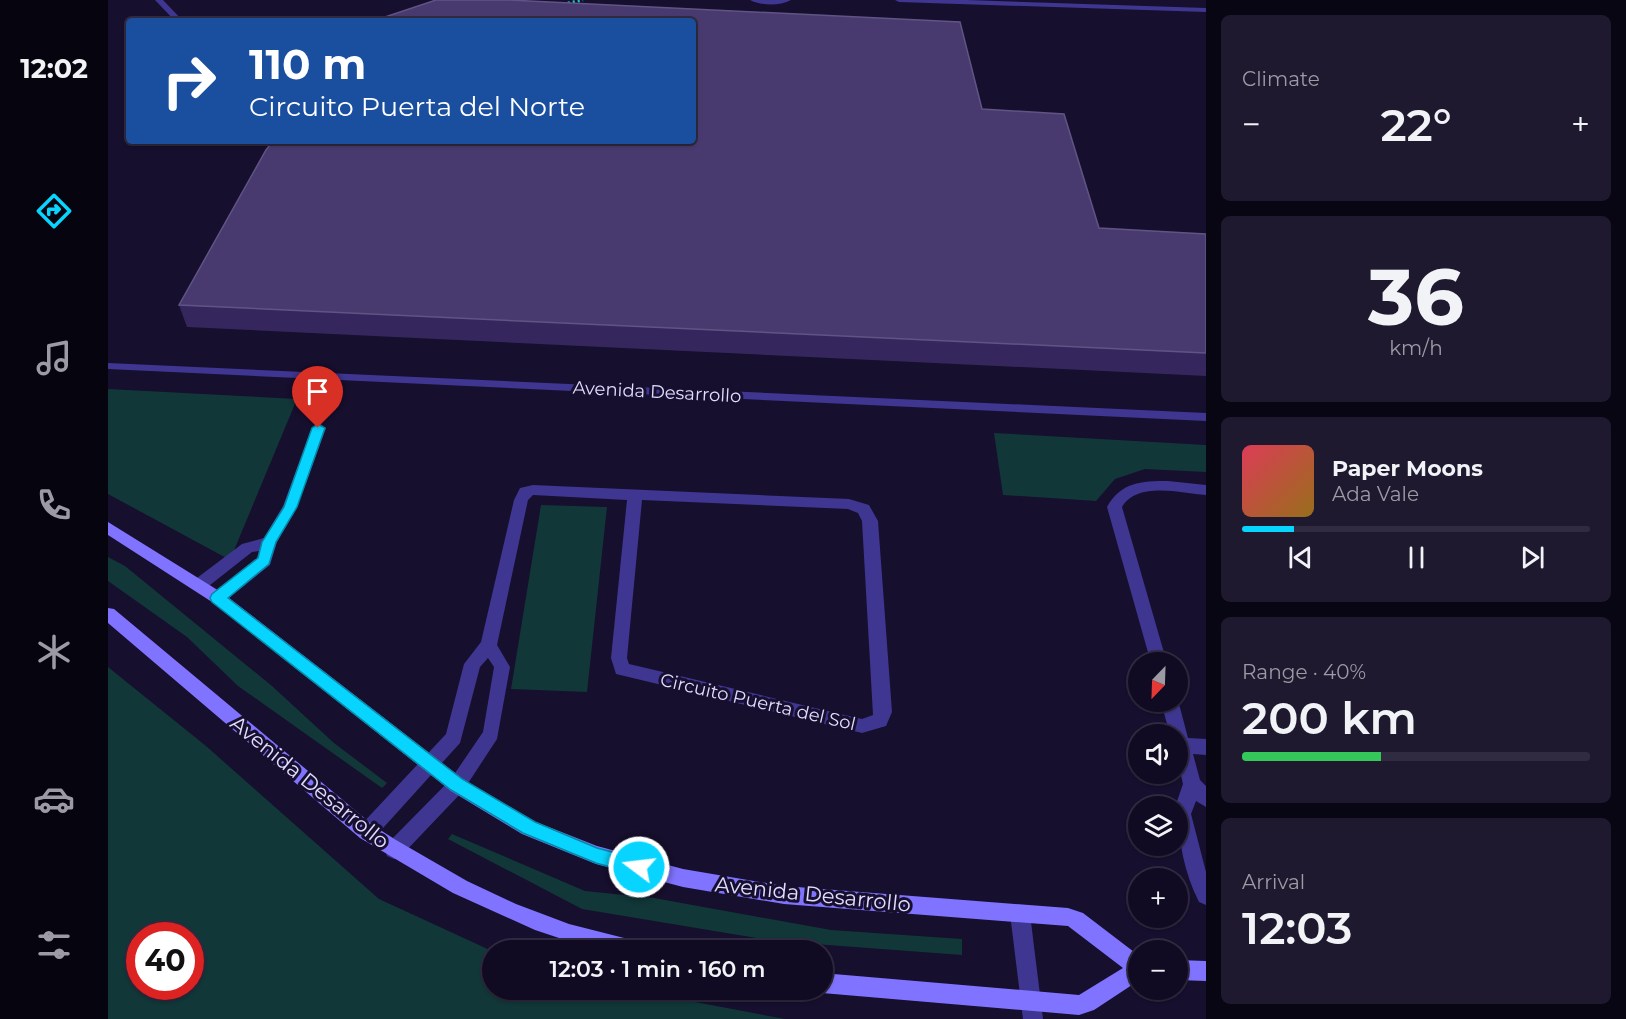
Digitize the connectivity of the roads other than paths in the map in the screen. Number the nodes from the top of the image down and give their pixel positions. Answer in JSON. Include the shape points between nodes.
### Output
{"nodes":[{"id":1,"x":159,"y":0,"type":"edge"},
{"id":2,"x":754,"y":0,"type":"edge"},
{"id":3,"x":787,"y":0,"type":"edge"},
{"id":4,"x":899,"y":0,"type":"edge"},
{"id":5,"x":1206,"y":10,"type":"edge"},
{"id":6,"x":176,"y":18,"type":"edge"},
{"id":7,"x":108,"y":366,"type":"edge"},
{"id":8,"x":1206,"y":417,"type":"edge"},
{"id":9,"x":318,"y":428,"type":"dead end"},
{"id":10,"x":1206,"y":490,"type":"edge"},
{"id":11,"x":635,"y":494,"type":"junction"},
{"id":12,"x":108,"y":528,"type":"edge"},
{"id":13,"x":269,"y":542,"type":"junction"},
{"id":14,"x":199,"y":585,"type":"junction"},
{"id":15,"x":218,"y":598,"type":"junction"},
{"id":16,"x":108,"y":614,"type":"edge"},
{"id":17,"x":489,"y":645,"type":"junction"},
{"id":18,"x":1156,"y":652,"type":"edge"},
{"id":19,"x":1188,"y":746,"type":"edge"},
{"id":20,"x":1206,"y":747,"type":"edge"},
{"id":21,"x":430,"y":764,"type":"junction"},
{"id":22,"x":1188,"y":768,"type":"edge"},
{"id":23,"x":457,"y":784,"type":"junction"},
{"id":24,"x":1192,"y":784,"type":"junction"},
{"id":25,"x":1206,"y":799,"type":"edge"},
{"id":26,"x":367,"y":832,"type":"junction"},
{"id":27,"x":394,"y":850,"type":"junction"},
{"id":28,"x":1206,"y":896,"type":"edge"},
{"id":29,"x":1020,"y":914,"type":"junction"},
{"id":30,"x":596,"y":940,"type":"edge"},
{"id":31,"x":1128,"y":960,"type":"edge"},
{"id":32,"x":1188,"y":970,"type":"edge"},
{"id":33,"x":1206,"y":971,"type":"edge"},
{"id":34,"x":1128,"y":975,"type":"edge"},
{"id":35,"x":833,"y":984,"type":"edge"},
{"id":36,"x":1032,"y":1011,"type":"edge"}],
"edges":[{"from":1,"to":6,"type":"lane"},
{"from":2,"to":3,"type":"lane"},
{"from":4,"to":5,"type":"lane"},
{"from":7,"to":8,"type":"lane","name":"Avenida Desarrollo"},
{"from":9,"to":13,"type":"street","via":[[290,507]]},
{"from":10,"to":18,"type":"street","via":[[1135,487],[1123,492],[1114,507]]},
{"from":11,"to":11,"type":"street","name":"Circuito Puerta del Sol","via":[[849,504],[864,509],[870,521],[883,712],[880,721],[862,726],[622,669],[619,658]]},
{"from":11,"to":17,"type":"street","name":"Circuito Puerta del Sol","via":[[525,492]]},
{"from":12,"to":14,"type":"street","name":"Avenida Desarrollo"},
{"from":13,"to":14,"type":"street","via":[[247,548]]},
{"from":13,"to":15,"type":"street","via":[[264,561]]},
{"from":14,"to":15,"type":"street","name":"Avenida Desarrollo"},
{"from":15,"to":21,"type":"street","name":"Avenida Desarrollo"},
{"from":16,"to":26,"type":"street","name":"Avenida Desarrollo"},
{"from":17,"to":21,"type":"street","name":"Circuito Puerta del Sol","via":[[472,664],[454,738]]},
{"from":17,"to":23,"type":"street","via":[[502,666],[491,734]]},
{"from":19,"to":20,"type":"street"},
{"from":21,"to":23,"type":"street","name":"Avenida Desarrollo"},
{"from":21,"to":26,"type":"street","name":"Circuito Puerta del Sol"},
{"from":22,"to":24,"type":"street"},
{"from":23,"to":27,"type":"street"},
{"from":23,"to":29,"type":"street","name":"Avenida Desarrollo","via":[[529,828],[596,855],[682,878],[784,895]]},
{"from":24,"to":25,"type":"street"},
{"from":24,"to":28,"type":"street","via":[[1182,814]]},
{"from":26,"to":27,"type":"street","name":"Avenida Desarrollo"},
{"from":27,"to":30,"type":"street","name":"Avenida Desarrollo","via":[[460,887],[559,930]]},
{"from":29,"to":31,"type":"street","name":"Avenida Desarrollo","via":[[1076,920]]},
{"from":29,"to":36,"type":"street"},
{"from":32,"to":33,"type":"street"},
{"from":34,"to":36,"type":"street","name":"Avenida Desarrollo","via":[[1087,1003]]},
{"from":35,"to":36,"type":"street","name":"Avenida Desarrollo"}]}
